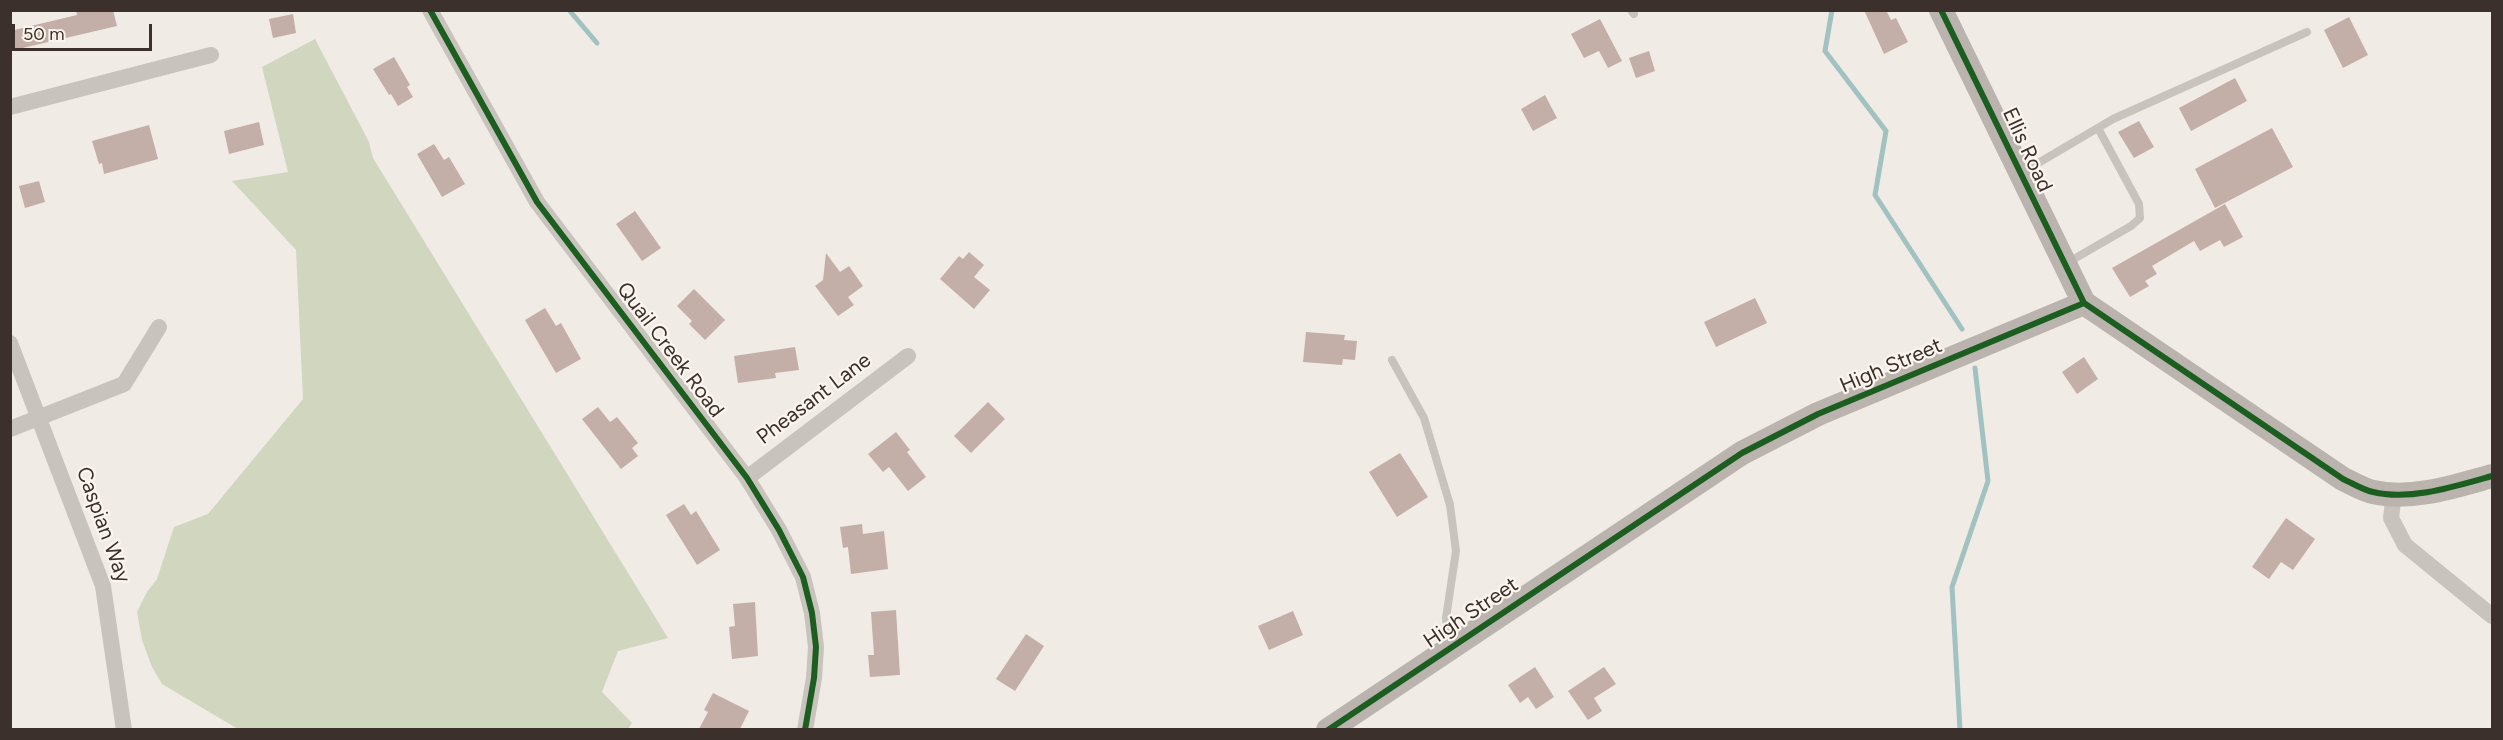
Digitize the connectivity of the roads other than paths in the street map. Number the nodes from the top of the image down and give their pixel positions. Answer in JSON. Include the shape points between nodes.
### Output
{"nodes":[{"id":1,"x":430,"y":10,"type":"edge"},
{"id":2,"x":1941,"y":10,"type":"edge"},
{"id":3,"x":2307,"y":32,"type":"dead end"},
{"id":4,"x":211,"y":55,"type":"dead end"},
{"id":5,"x":10,"y":107,"type":"edge"},
{"id":6,"x":2098,"y":128,"type":"junction"},
{"id":7,"x":2020,"y":174,"type":"junction"},
{"id":8,"x":2064,"y":265,"type":"junction"},
{"id":9,"x":2084,"y":303,"type":"junction"},
{"id":10,"x":159,"y":327,"type":"dead end"},
{"id":11,"x":10,"y":343,"type":"edge"},
{"id":12,"x":908,"y":356,"type":"dead end"},
{"id":13,"x":1392,"y":360,"type":"dead end"},
{"id":14,"x":40,"y":418,"type":"junction"},
{"id":15,"x":10,"y":429,"type":"edge"},
{"id":16,"x":2493,"y":476,"type":"edge"},
{"id":17,"x":747,"y":478,"type":"junction"},
{"id":18,"x":2394,"y":494,"type":"junction"},
{"id":19,"x":2493,"y":616,"type":"edge"},
{"id":20,"x":1450,"y":648,"type":"junction"},
{"id":21,"x":123,"y":729,"type":"edge"},
{"id":22,"x":805,"y":729,"type":"edge"},
{"id":23,"x":1328,"y":729,"type":"edge"}],
"edges":[{"from":1,"to":17,"type":"street","name":"Quail Creek Road","via":[[537,202]]},
{"from":2,"to":7,"type":"street","name":"Ellis Road"},
{"from":3,"to":6,"type":"lane"},
{"from":4,"to":5,"type":"street"},
{"from":6,"to":7,"type":"lane"},
{"from":6,"to":8,"type":"lane","via":[[2139,204],[2140,218]]},
{"from":7,"to":8,"type":"street","name":"Ellis Road"},
{"from":8,"to":9,"type":"street","name":"Ellis Road"},
{"from":9,"to":18,"type":"street","via":[[2343,479],[2373,492]]},
{"from":9,"to":20,"type":"street","name":"High Street","via":[[1818,414],[1742,453]]},
{"from":10,"to":14,"type":"street","via":[[124,384]]},
{"from":11,"to":14,"type":"street","name":"Caspian Way"},
{"from":12,"to":17,"type":"street","name":"Pheasant Lane"},
{"from":13,"to":20,"type":"lane","via":[[1424,418],[1450,505],[1456,551],[1446,618]]},
{"from":14,"to":15,"type":"street"},
{"from":14,"to":21,"type":"street","name":"Caspian Way","via":[[104,586]]},
{"from":16,"to":18,"type":"street","via":[[2447,488]]},
{"from":17,"to":22,"type":"street","name":"Quail Creek Road","via":[[803,577],[812,614],[816,647]]},
{"from":18,"to":19,"type":"street","via":[[2391,518],[2405,545]]},
{"from":20,"to":23,"type":"street","name":"High Street"}]}
